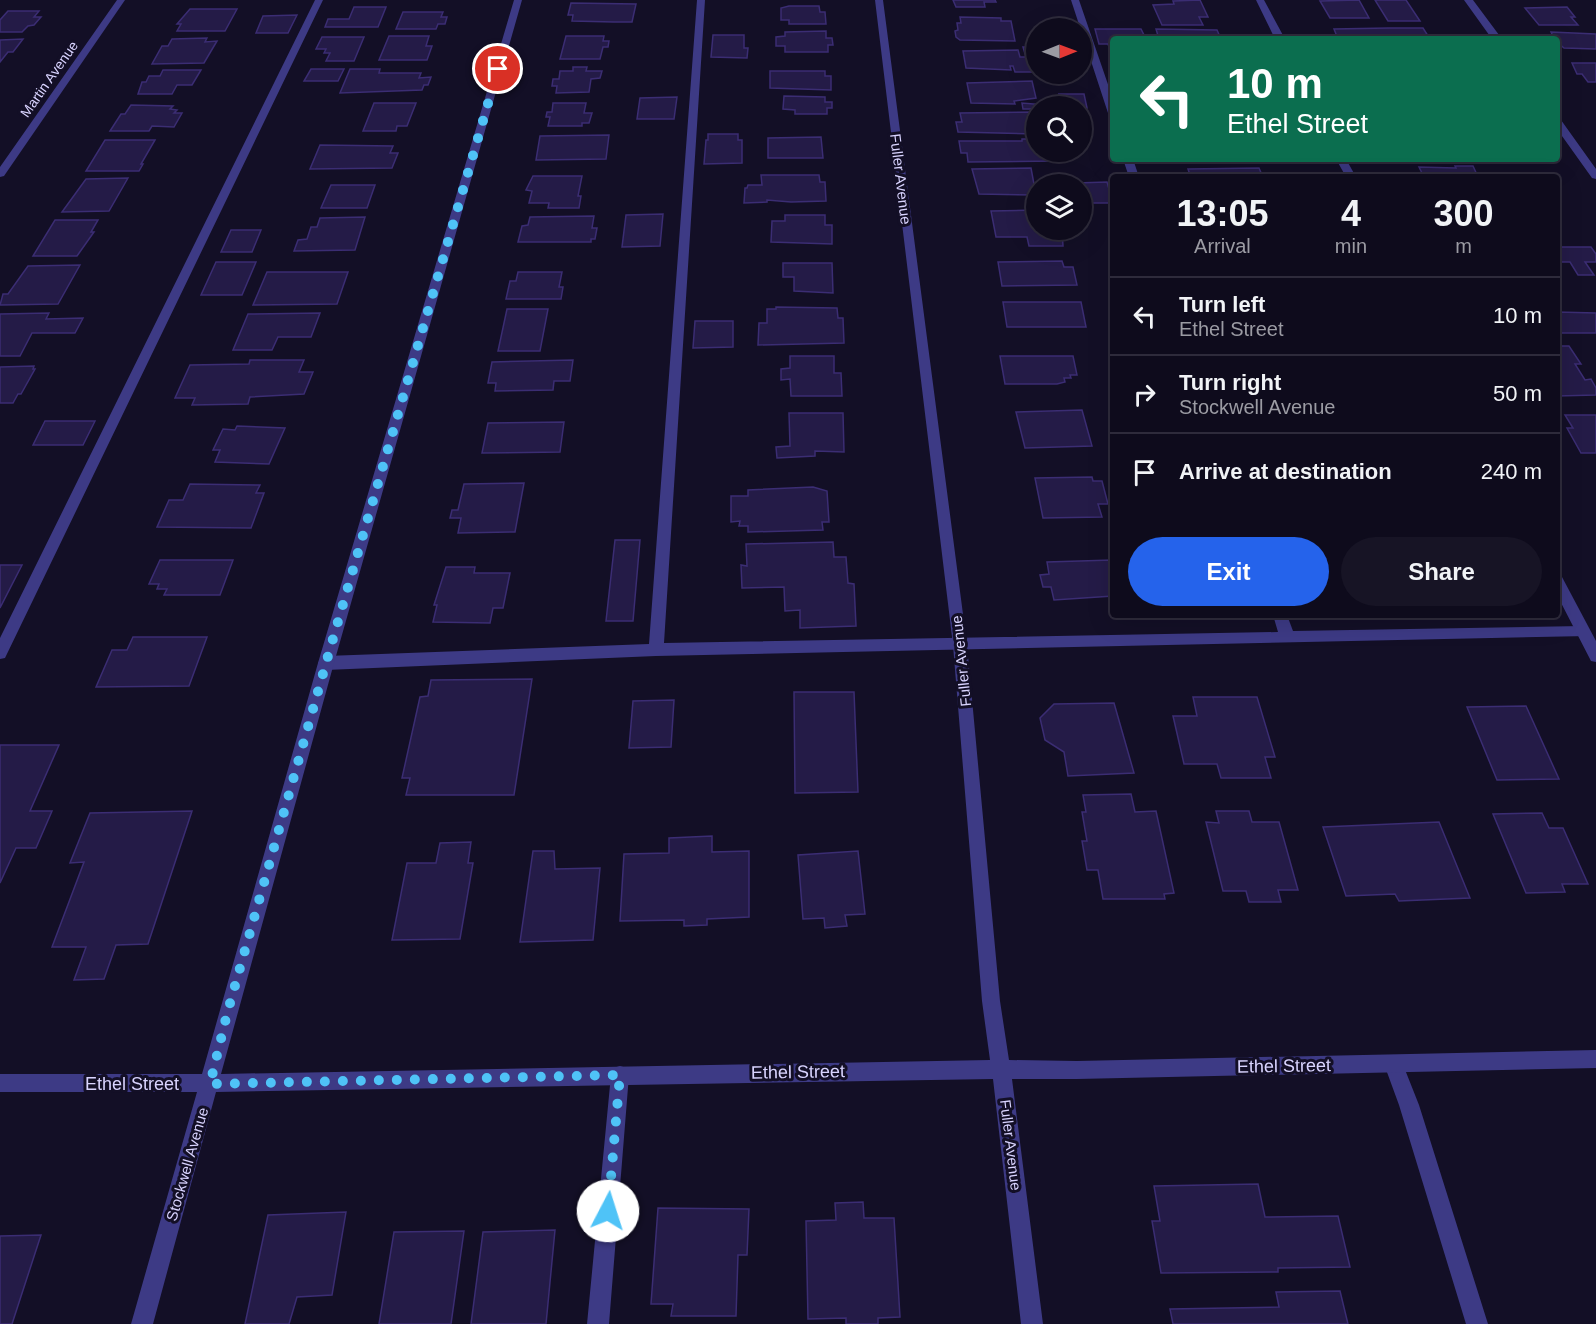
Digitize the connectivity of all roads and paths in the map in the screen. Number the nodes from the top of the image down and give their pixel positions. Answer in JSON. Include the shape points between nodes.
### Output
{"nodes":[{"id":1,"x":121,"y":0,"type":"edge"},
{"id":2,"x":319,"y":0,"type":"edge"},
{"id":3,"x":518,"y":0,"type":"edge"},
{"id":4,"x":701,"y":0,"type":"edge"},
{"id":5,"x":879,"y":0,"type":"edge"},
{"id":6,"x":1075,"y":0,"type":"edge"},
{"id":7,"x":1260,"y":0,"type":"edge"},
{"id":8,"x":1468,"y":0,"type":"edge"},
{"id":9,"x":1278,"y":36,"type":"edge"},
{"id":10,"x":1495,"y":36,"type":"edge"},
{"id":11,"x":1110,"y":104,"type":"edge"},
{"id":12,"x":1560,"y":127,"type":"edge"},
{"id":13,"x":0,"y":174,"type":"edge"},
{"id":14,"x":1596,"y":176,"type":"edge"},
{"id":15,"x":1560,"y":587,"type":"edge"},
{"id":16,"x":1281,"y":618,"type":"edge"},
{"id":17,"x":1583,"y":632,"type":"junction"},
{"id":18,"x":1287,"y":636,"type":"junction"},
{"id":19,"x":960,"y":645,"type":"junction"},
{"id":20,"x":656,"y":650,"type":"junction"},
{"id":21,"x":0,"y":653,"type":"edge"},
{"id":22,"x":1596,"y":656,"type":"edge"},
{"id":23,"x":326,"y":663,"type":"junction"},
{"id":24,"x":1596,"y":1059,"type":"edge"},
{"id":25,"x":1393,"y":1064,"type":"junction"},
{"id":26,"x":1000,"y":1069,"type":"junction"},
{"id":27,"x":620,"y":1075,"type":"junction"},
{"id":28,"x":0,"y":1083,"type":"edge"},
{"id":29,"x":210,"y":1084,"type":"junction"},
{"id":30,"x":142,"y":1324,"type":"edge"},
{"id":31,"x":598,"y":1324,"type":"edge"},
{"id":32,"x":1032,"y":1324,"type":"edge"},
{"id":33,"x":1477,"y":1324,"type":"edge"}],
"edges":[{"from":1,"to":13,"type":"street","name":"Martin Avenue"},
{"from":2,"to":21,"type":"street"},
{"from":3,"to":23,"type":"street","name":"Stockwell Avenue"},
{"from":4,"to":20,"type":"street"},
{"from":5,"to":19,"type":"street","name":"Fuller Avenue"},
{"from":6,"to":11,"type":"street"},
{"from":7,"to":9,"type":"street"},
{"from":8,"to":10,"type":"street"},
{"from":12,"to":14,"type":"street"},
{"from":15,"to":17,"type":"street"},
{"from":16,"to":18,"type":"street"},
{"from":17,"to":18,"type":"street"},
{"from":17,"to":22,"type":"street"},
{"from":18,"to":19,"type":"street"},
{"from":19,"to":20,"type":"street"},
{"from":19,"to":26,"type":"street","name":"Fuller Avenue"},
{"from":20,"to":23,"type":"street"},
{"from":23,"to":29,"type":"street","name":"Stockwell Avenue"},
{"from":24,"to":25,"type":"street","name":"Ethel Street"},
{"from":25,"to":26,"type":"street","name":"Ethel Street"},
{"from":25,"to":33,"type":"street"},
{"from":26,"to":27,"type":"street","name":"Ethel Street"},
{"from":26,"to":32,"type":"street","name":"Fuller Avenue"},
{"from":27,"to":29,"type":"street","name":"Ethel Street"},
{"from":27,"to":31,"type":"street"},
{"from":28,"to":29,"type":"street","name":"Ethel Street"},
{"from":29,"to":30,"type":"street","name":"Stockwell Avenue"}]}
